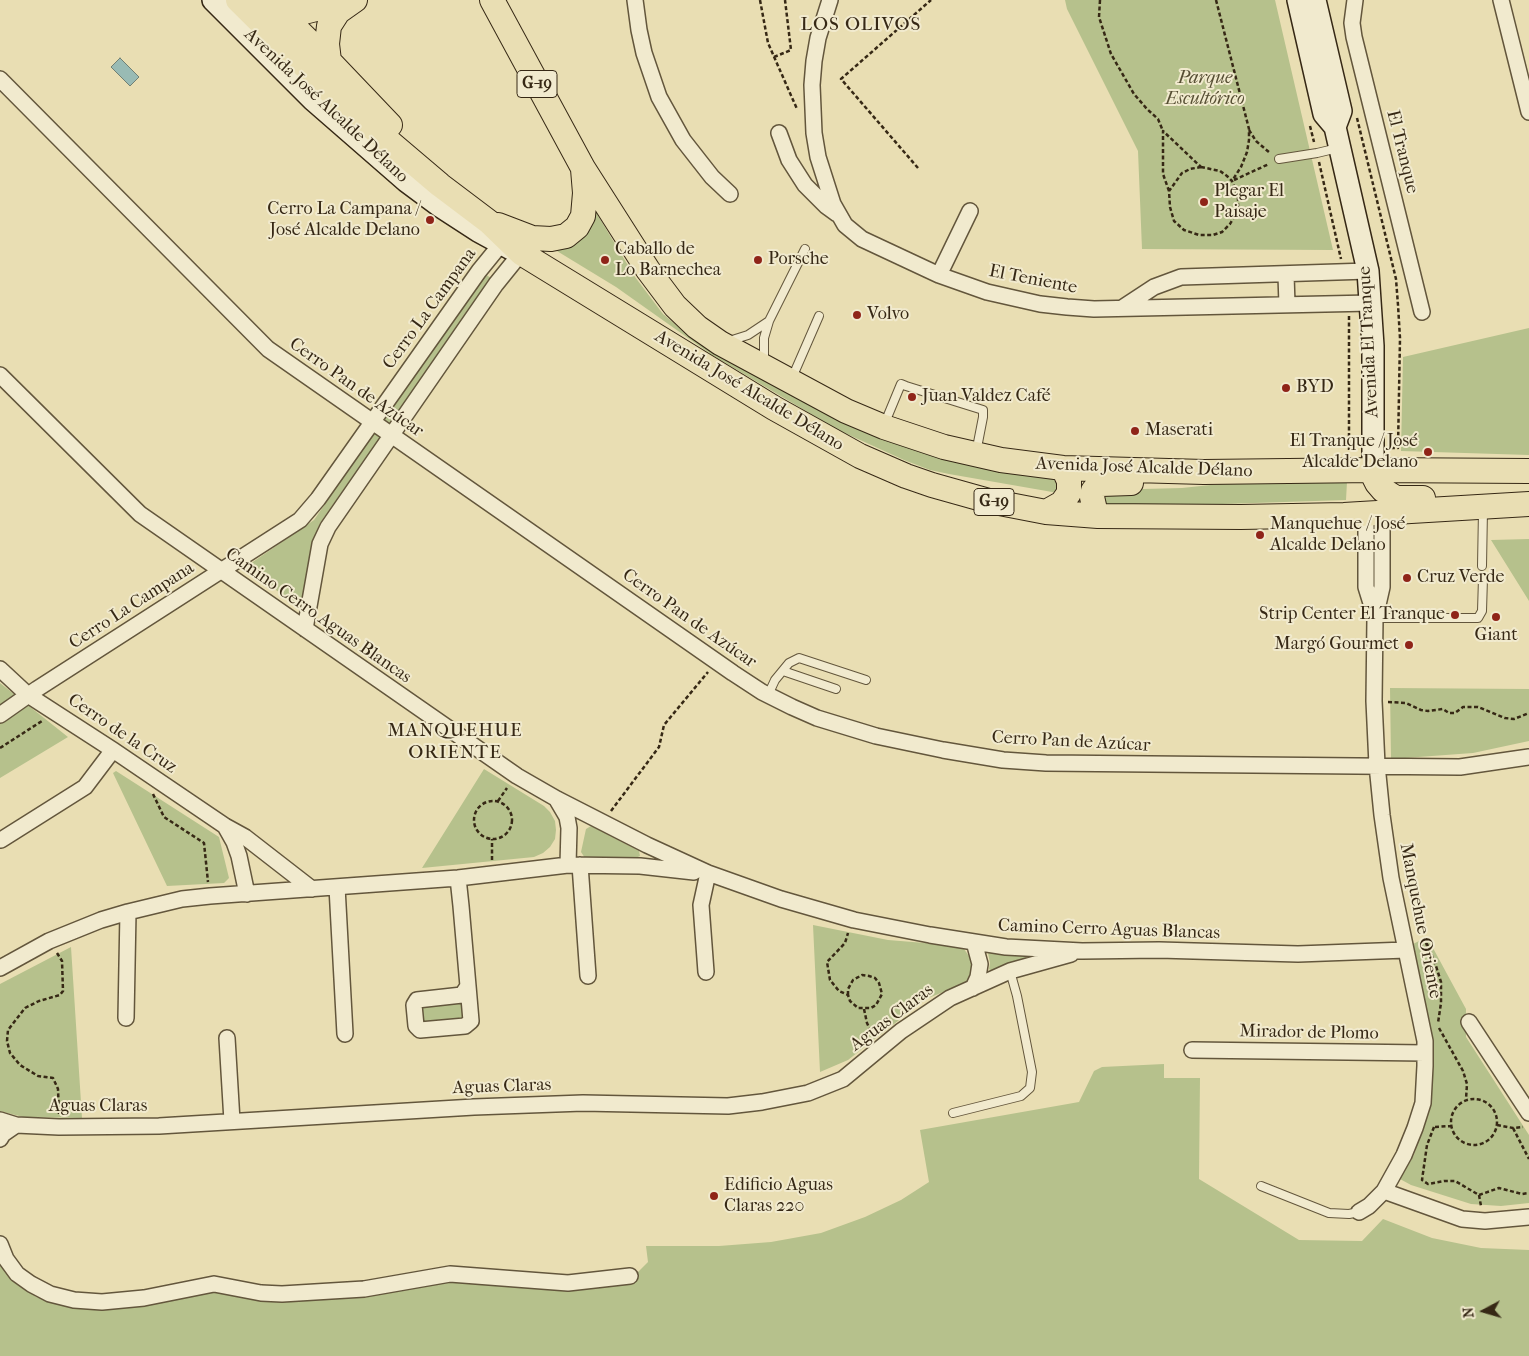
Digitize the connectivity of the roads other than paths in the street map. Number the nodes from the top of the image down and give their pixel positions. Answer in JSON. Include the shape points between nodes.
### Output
{"nodes":[{"id":1,"x":213,"y":0,"type":"edge"},
{"id":2,"x":238,"y":0,"type":"edge"},
{"id":3,"x":330,"y":0,"type":"edge"},
{"id":4,"x":355,"y":0,"type":"edge"},
{"id":5,"x":492,"y":0,"type":"edge"},
{"id":6,"x":635,"y":0,"type":"edge"},
{"id":7,"x":830,"y":0,"type":"edge"},
{"id":8,"x":1355,"y":0,"type":"edge"},
{"id":9,"x":1501,"y":0,"type":"edge"},
{"id":10,"x":1310,"y":2,"type":"edge"},
{"id":11,"x":271,"y":4,"type":"edge"},
{"id":12,"x":329,"y":61,"type":"junction"},
{"id":13,"x":0,"y":79,"type":"edge"},
{"id":14,"x":1529,"y":112,"type":"edge"},
{"id":15,"x":778,"y":132,"type":"dead end"},
{"id":16,"x":1340,"y":147,"type":"junction"},
{"id":17,"x":1279,"y":159,"type":"road end"},
{"id":18,"x":583,"y":168,"type":"junction"},
{"id":19,"x":440,"y":185,"type":"junction"},
{"id":20,"x":730,"y":194,"type":"dead end"},
{"id":21,"x":970,"y":211,"type":"dead end"},
{"id":22,"x":838,"y":215,"type":"junction"},
{"id":23,"x":489,"y":222,"type":"junction"},
{"id":24,"x":511,"y":248,"type":"junction"},
{"id":25,"x":805,"y":250,"type":"dead end"},
{"id":26,"x":1368,"y":271,"type":"junction"},
{"id":27,"x":1286,"y":274,"type":"junction"},
{"id":28,"x":939,"y":275,"type":"junction"},
{"id":29,"x":1371,"y":303,"type":"junction"},
{"id":30,"x":1287,"y":305,"type":"junction"},
{"id":31,"x":1122,"y":308,"type":"junction"},
{"id":32,"x":1422,"y":312,"type":"dead end"},
{"id":33,"x":819,"y":316,"type":"dead end"},
{"id":34,"x":769,"y":321,"type":"junction"},
{"id":35,"x":720,"y":343,"type":"junction"},
{"id":36,"x":765,"y":368,"type":"junction"},
{"id":37,"x":0,"y":375,"type":"edge"},
{"id":38,"x":790,"y":382,"type":"junction"},
{"id":39,"x":373,"y":421,"type":"junction"},
{"id":40,"x":884,"y":427,"type":"junction"},
{"id":41,"x":392,"y":435,"type":"junction"},
{"id":42,"x":975,"y":455,"type":"junction"},
{"id":43,"x":1063,"y":468,"type":"junction"},
{"id":44,"x":1373,"y":470,"type":"junction"},
{"id":45,"x":1529,"y":471,"type":"edge"},
{"id":46,"x":1204,"y":472,"type":"junction"},
{"id":47,"x":1529,"y":504,"type":"edge"},
{"id":48,"x":1483,"y":506,"type":"junction"},
{"id":49,"x":1046,"y":512,"type":"junction"},
{"id":50,"x":1374,"y":514,"type":"junction"},
{"id":51,"x":1098,"y":516,"type":"junction"},
{"id":52,"x":1482,"y":566,"type":"dead end"},
{"id":53,"x":221,"y":571,"type":"junction"},
{"id":54,"x":1483,"y":578,"type":"dead end"},
{"id":55,"x":1375,"y":618,"type":"junction"},
{"id":56,"x":305,"y":628,"type":"junction"},
{"id":57,"x":0,"y":669,"type":"edge"},
{"id":58,"x":783,"y":670,"type":"junction"},
{"id":59,"x":866,"y":680,"type":"dead end"},
{"id":60,"x":836,"y":688,"type":"dead end"},
{"id":61,"x":28,"y":695,"type":"junction"},
{"id":62,"x":768,"y":695,"type":"junction"},
{"id":63,"x":0,"y":715,"type":"edge"},
{"id":64,"x":113,"y":750,"type":"junction"},
{"id":65,"x":1529,"y":757,"type":"edge"},
{"id":66,"x":1377,"y":766,"type":"junction"},
{"id":67,"x":556,"y":800,"type":"junction"},
{"id":68,"x":598,"y":820,"type":"junction"},
{"id":69,"x":225,"y":826,"type":"junction"},
{"id":70,"x":569,"y":828,"type":"junction"},
{"id":71,"x":1,"y":840,"type":"edge"},
{"id":72,"x":646,"y":845,"type":"junction"},
{"id":73,"x":574,"y":865,"type":"junction"},
{"id":74,"x":640,"y":866,"type":"junction"},
{"id":75,"x":708,"y":874,"type":"junction"},
{"id":76,"x":458,"y":878,"type":"junction"},
{"id":77,"x":337,"y":887,"type":"junction"},
{"id":78,"x":312,"y":889,"type":"junction"},
{"id":79,"x":248,"y":894,"type":"junction"},
{"id":80,"x":128,"y":912,"type":"junction"},
{"id":81,"x":974,"y":942,"type":"junction"},
{"id":82,"x":1406,"y":950,"type":"junction"},
{"id":83,"x":1082,"y":951,"type":"junction"},
{"id":84,"x":0,"y":968,"type":"edge"},
{"id":85,"x":1010,"y":971,"type":"junction"},
{"id":86,"x":706,"y":972,"type":"dead end"},
{"id":87,"x":588,"y":976,"type":"dead end"},
{"id":88,"x":468,"y":986,"type":"dead end"},
{"id":89,"x":973,"y":988,"type":"junction"},
{"id":90,"x":126,"y":1018,"type":"dead end"},
{"id":91,"x":1469,"y":1022,"type":"dead end"},
{"id":92,"x":345,"y":1034,"type":"dead end"},
{"id":93,"x":227,"y":1038,"type":"dead end"},
{"id":94,"x":1192,"y":1050,"type":"dead end"},
{"id":95,"x":1425,"y":1053,"type":"junction"},
{"id":96,"x":953,"y":1113,"type":"dead end"},
{"id":97,"x":1529,"y":1113,"type":"edge"},
{"id":98,"x":0,"y":1120,"type":"edge"},
{"id":99,"x":232,"y":1121,"type":"junction"},
{"id":100,"x":16,"y":1124,"type":"junction"},
{"id":101,"x":0,"y":1139,"type":"edge"},
{"id":102,"x":1261,"y":1186,"type":"dead end"},
{"id":103,"x":1384,"y":1191,"type":"junction"},
{"id":104,"x":1359,"y":1212,"type":"joint"},
{"id":105,"x":1529,"y":1217,"type":"edge"},
{"id":106,"x":0,"y":1244,"type":"edge"},
{"id":107,"x":630,"y":1276,"type":"dead end"}],
"edges":[{"from":1,"to":24,"type":"main road","name":"Avenida José Alcalde Délano","number":"G-19","via":[[314,100],[399,175],[441,207]]},
{"from":2,"to":19,"type":"main road","name":"Avenida José Alcalde Délano","via":[[334,95]]},
{"from":3,"to":11,"type":"main road","via":[[304,12]]},
{"from":4,"to":12,"type":"main road","via":[[338,12],[329,26]]},
{"from":5,"to":18,"type":"main road","name":"Avenida José Alcalde Délano","number":"G-19"},
{"from":6,"to":20,"type":"street","via":[[644,53],[659,97],[682,140]]},
{"from":7,"to":22,"type":"street","name":"El Teniente","via":[[818,38],[812,84],[818,158]]},
{"from":8,"to":32,"type":"street","name":"El Tranque","via":[[1354,37]]},
{"from":9,"to":14,"type":"street"},
{"from":10,"to":16,"type":"main road","name":"Avenida El Tranque","via":[[1324,114],[1335,127]]},
{"from":11,"to":12,"type":"main road"},
{"from":12,"to":19,"type":"main road","via":[[397,133]]},
{"from":13,"to":39,"type":"street","name":"Cerro Pan de Azúcar","via":[[268,349]]},
{"from":15,"to":22,"type":"street","name":"El Teniente","via":[[801,179]]},
{"from":16,"to":17,"type":"lane"},
{"from":16,"to":26,"type":"main road","name":"Avenida El Tranque"},
{"from":18,"to":23,"type":"main road","via":[[583,216],[577,227],[566,236],[532,238]]},
{"from":18,"to":35,"type":"main road","name":"Avenida José Alcalde Délano","number":"G-19","via":[[661,289],[686,317]]},
{"from":19,"to":23,"type":"main road","name":"Avenida José Alcalde Délano"},
{"from":21,"to":28,"type":"street"},
{"from":22,"to":28,"type":"street","name":"El Teniente","via":[[862,239]]},
{"from":23,"to":24,"type":"main road","name":"Avenida José Alcalde Délano"},
{"from":24,"to":39,"type":"street","name":"Cerro La Campana","via":[[479,271]]},
{"from":24,"to":41,"type":"street","via":[[496,284]]},
{"from":24,"to":49,"type":"main road","name":"Avenida José Alcalde Délano","number":"G-19","via":[[774,408],[860,456],[951,491]]},
{"from":25,"to":34,"type":"lane"},
{"from":26,"to":27,"type":"street"},
{"from":26,"to":29,"type":"main road","name":"Avenida El Tranque"},
{"from":27,"to":30,"type":"street"},
{"from":27,"to":31,"type":"street","via":[[1181,277],[1154,287]]},
{"from":28,"to":31,"type":"street","name":"El Teniente","via":[[988,292],[1040,304]]},
{"from":29,"to":30,"type":"street","name":"El Teniente"},
{"from":29,"to":44,"type":"main road","name":"Avenida El Tranque"},
{"from":30,"to":31,"type":"street","name":"El Teniente"},
{"from":33,"to":38,"type":"lane"},
{"from":34,"to":35,"type":"lane","via":[[748,335]]},
{"from":34,"to":36,"type":"lane","via":[[764,338]]},
{"from":35,"to":36,"type":"main road","name":"Avenida José Alcalde Délano","number":"G-19"},
{"from":36,"to":38,"type":"main road","name":"Avenida José Alcalde Délano","number":"G-19"},
{"from":37,"to":53,"type":"street","name":"Camino Cerro Aguas Blancas","via":[[140,514]]},
{"from":38,"to":40,"type":"main road","name":"Avenida José Alcalde Délano","number":"G-19"},
{"from":39,"to":41,"type":"street","name":"Cerro Pan de Azúcar"},
{"from":39,"to":53,"type":"street","name":"Cerro La Campana","via":[[300,520]]},
{"from":40,"to":42,"type":"main road","name":"Avenida José Alcalde Délano","number":"G-19"},
{"from":40,"to":42,"type":"lane","via":[[901,384],[983,410]]},
{"from":41,"to":56,"type":"street","via":[[328,527],[320,544]]},
{"from":41,"to":62,"type":"street","name":"Cerro Pan de Azúcar"},
{"from":42,"to":43,"type":"main road","name":"Avenida José Alcalde Délano","number":"G-19"},
{"from":43,"to":46,"type":"main road","name":"Avenida José Alcalde Délano","number":"G-19"},
{"from":43,"to":49,"type":"main road","via":[[1069,481],[1069,493],[1062,503]]},
{"from":44,"to":45,"type":"main road","name":"Avenida José Alcalde Délano","number":"G-19"},
{"from":44,"to":46,"type":"main road","name":"Avenida José Alcalde Délano","number":"G-19"},
{"from":44,"to":47,"type":"main road","via":[[1377,484],[1396,498],[1469,498]]},
{"from":46,"to":51,"type":"main road","via":[[1195,482],[1101,484],[1093,491],[1092,497]]},
{"from":47,"to":48,"type":"main road","name":"Avenida José Alcalde Délano","number":"G-19"},
{"from":48,"to":50,"type":"main road","name":"Avenida José Alcalde Délano","number":"G-19"},
{"from":48,"to":52,"type":"lane"},
{"from":49,"to":51,"type":"main road","name":"Avenida José Alcalde Délano","number":"G-19"},
{"from":50,"to":51,"type":"main road","name":"Avenida José Alcalde Délano","number":"G-19"},
{"from":50,"to":55,"type":"street","name":"Manquehue Oriente","via":[[1366,587]]},
{"from":53,"to":56,"type":"street","name":"Camino Cerro Aguas Blancas"},
{"from":53,"to":61,"type":"street","name":"Cerro La Campana"},
{"from":54,"to":55,"type":"lane","via":[[1482,611],[1478,618]]},
{"from":55,"to":66,"type":"street","name":"Manquehue Oriente"},
{"from":56,"to":67,"type":"street","name":"Camino Cerro Aguas Blancas","via":[[452,732]]},
{"from":57,"to":61,"type":"street","name":"Cerro de la Cruz"},
{"from":58,"to":59,"type":"lane","via":[[794,660],[803,659]]},
{"from":58,"to":60,"type":"lane"},
{"from":58,"to":62,"type":"lane"},
{"from":61,"to":63,"type":"street","name":"Cerro La Campana"},
{"from":61,"to":64,"type":"street","name":"Cerro de la Cruz"},
{"from":62,"to":66,"type":"street","name":"Cerro Pan de Azúcar","via":[[817,718],[876,736],[1003,760],[1085,764]]},
{"from":64,"to":69,"type":"street","name":"Cerro de la Cruz"},
{"from":64,"to":71,"type":"street","via":[[80,792]]},
{"from":65,"to":66,"type":"street","name":"Cerro Pan de Azúcar","via":[[1460,767]]},
{"from":66,"to":82,"type":"street","name":"Manquehue Oriente","via":[[1391,878]]},
{"from":67,"to":68,"type":"street","name":"Camino Cerro Aguas Blancas"},
{"from":67,"to":70,"type":"street"},
{"from":68,"to":70,"type":"street","via":[[581,821]]},
{"from":68,"to":72,"type":"street","name":"Camino Cerro Aguas Blancas"},
{"from":69,"to":78,"type":"street","name":"Cerro de la Cruz","via":[[245,836]]},
{"from":69,"to":79,"type":"street","name":"Cerro de la Cruz","via":[[239,856]]},
{"from":70,"to":73,"type":"street"},
{"from":72,"to":74,"type":"street","via":[[650,856]]},
{"from":72,"to":75,"type":"street","name":"Camino Cerro Aguas Blancas"},
{"from":73,"to":74,"type":"street"},
{"from":73,"to":76,"type":"street"},
{"from":73,"to":87,"type":"street"},
{"from":74,"to":75,"type":"street"},
{"from":75,"to":81,"type":"street","name":"Camino Cerro Aguas Blancas","via":[[781,900],[854,920]]},
{"from":75,"to":86,"type":"street","via":[[701,905]]},
{"from":76,"to":77,"type":"street"},
{"from":76,"to":88,"type":"street"},
{"from":77,"to":78,"type":"street"},
{"from":77,"to":92,"type":"street"},
{"from":78,"to":79,"type":"street"},
{"from":79,"to":80,"type":"street","via":[[182,900]]},
{"from":80,"to":84,"type":"street","via":[[49,941]]},
{"from":80,"to":90,"type":"street"},
{"from":81,"to":83,"type":"street","name":"Camino Cerro Aguas Blancas"},
{"from":81,"to":89,"type":"street","via":[[980,964]]},
{"from":82,"to":83,"type":"street","name":"Camino Cerro Aguas Blancas","via":[[1298,954]]},
{"from":82,"to":95,"type":"street","name":"Manquehue Oriente"},
{"from":83,"to":85,"type":"street","name":"Aguas Claras"},
{"from":85,"to":89,"type":"street","name":"Aguas Claras"},
{"from":85,"to":96,"type":"lane","via":[[1032,1072],[1030,1088],[1021,1096]]},
{"from":89,"to":99,"type":"street","name":"Aguas Claras","via":[[925,1013],[843,1079],[785,1098],[728,1106],[583,1103]]},
{"from":91,"to":97,"type":"street"},
{"from":93,"to":99,"type":"street"},
{"from":94,"to":95,"type":"street","name":"Mirador de Plomo"},
{"from":95,"to":103,"type":"street","name":"Manquehue Oriente","via":[[1423,1103],[1415,1128]]},
{"from":98,"to":100,"type":"street","name":"Aguas Claras"},
{"from":99,"to":100,"type":"street","name":"Aguas Claras","via":[[159,1126]]},
{"from":100,"to":101,"type":"street"},
{"from":102,"to":104,"type":"lane","via":[[1329,1213]]},
{"from":103,"to":104,"type":"street","name":"Manquehue Oriente"},
{"from":103,"to":105,"type":"street","via":[[1462,1219],[1485,1221]]},
{"from":106,"to":107,"type":"street","via":[[17,1274],[31,1284],[50,1294],[102,1302],[144,1298],[214,1284],[276,1294],[364,1289],[450,1274],[561,1282]]}]}
